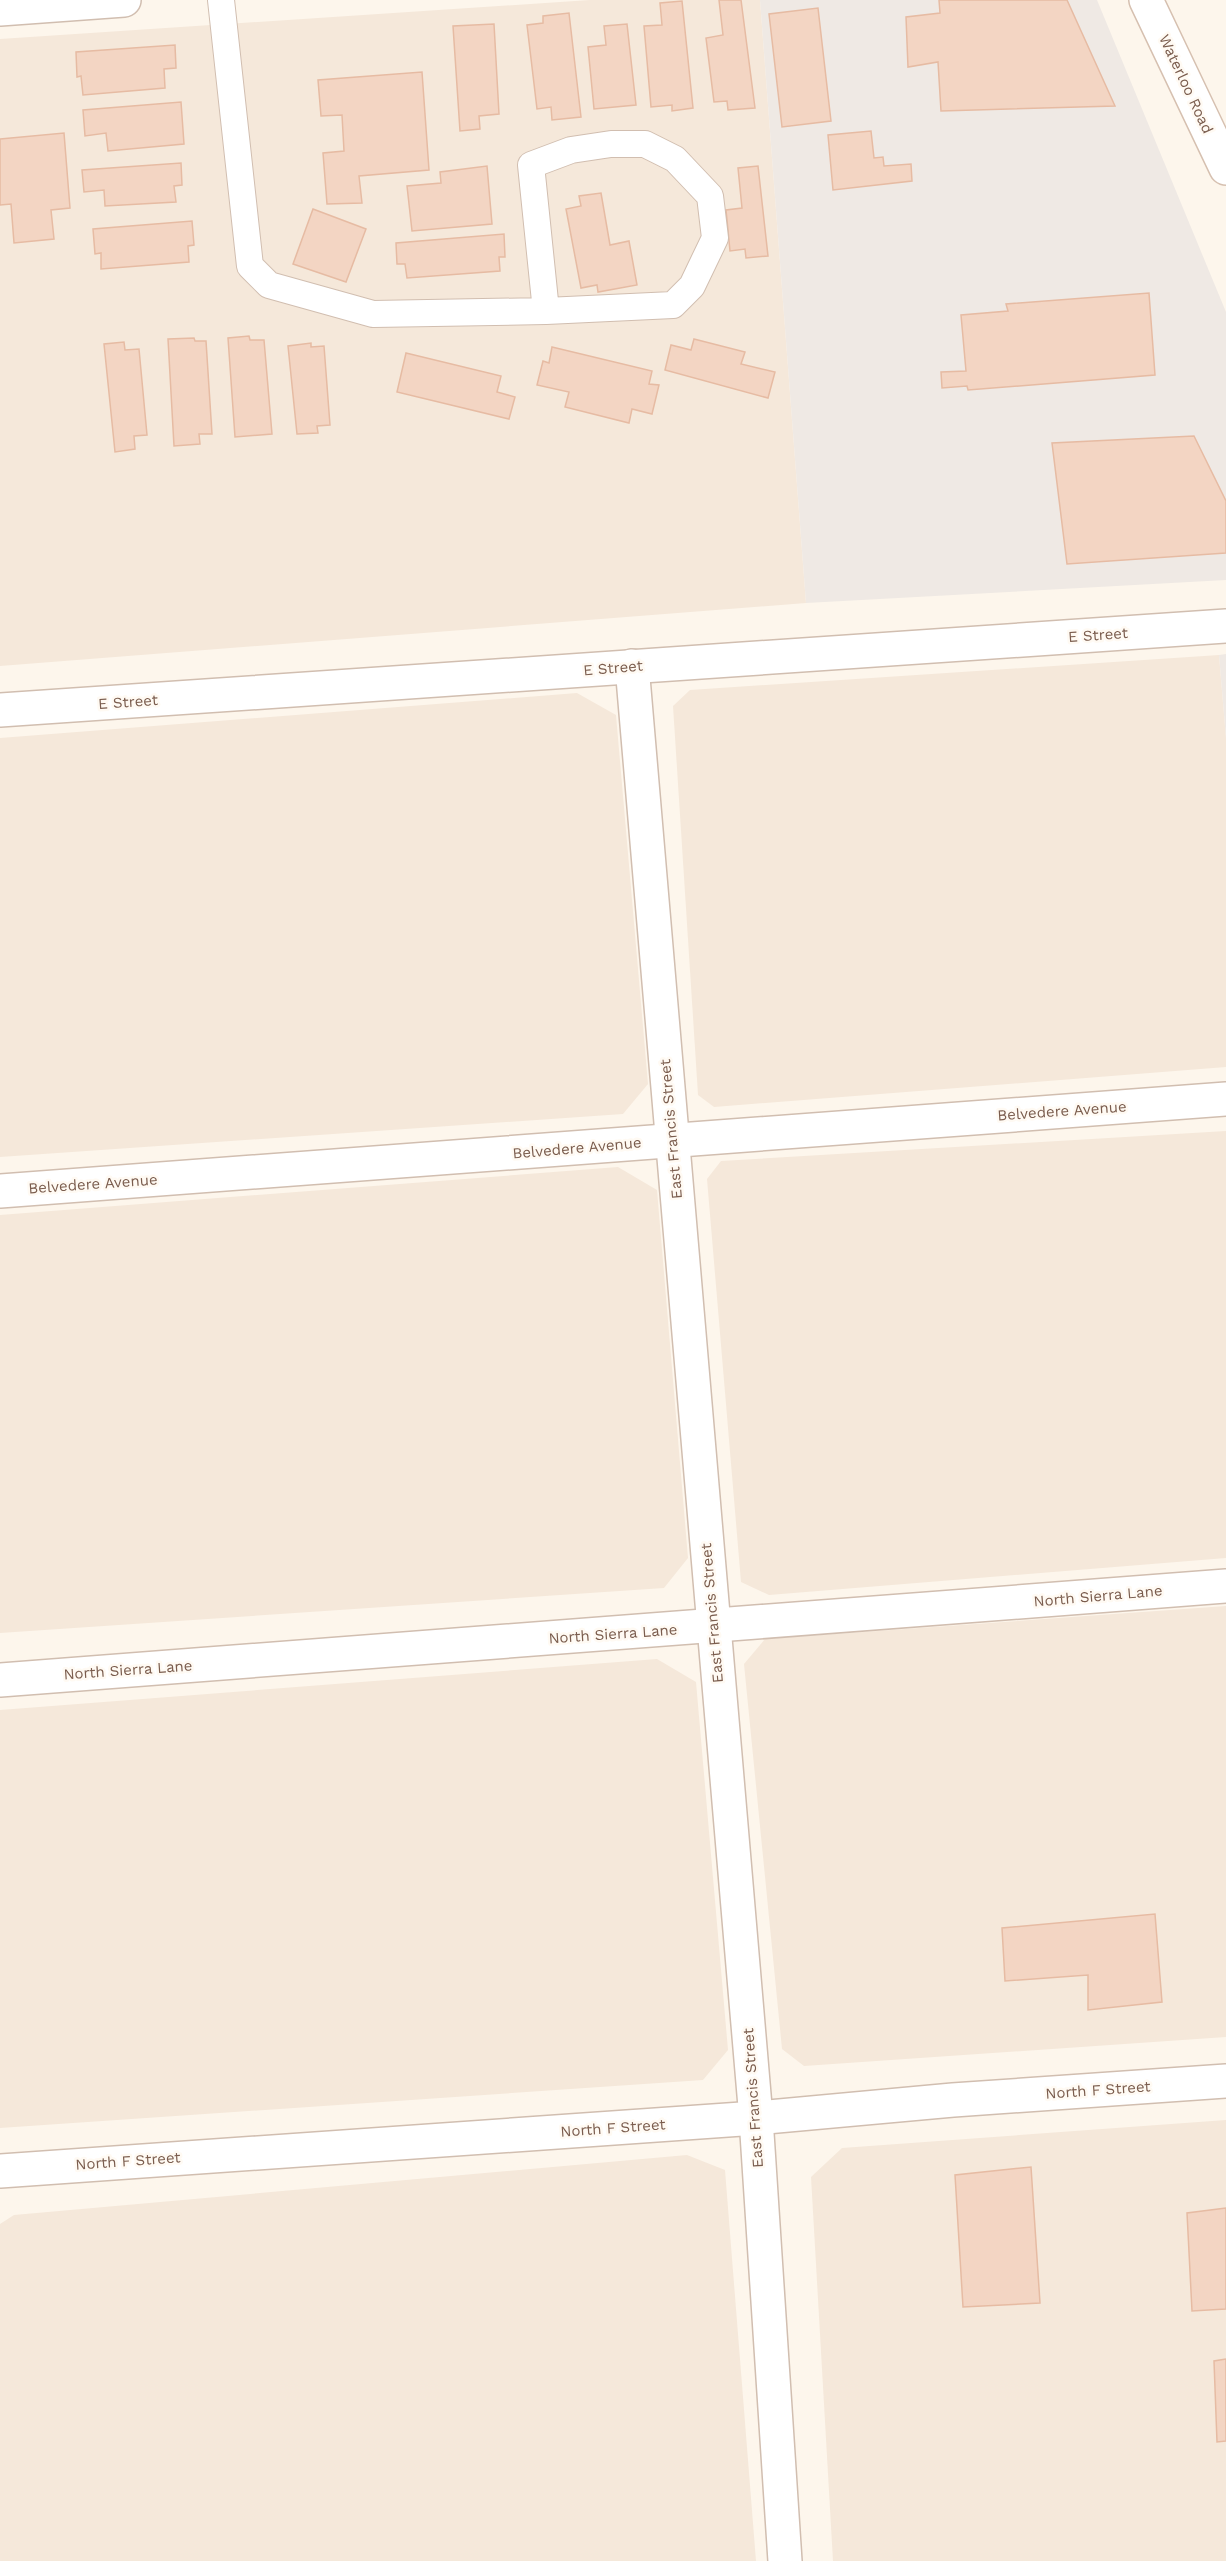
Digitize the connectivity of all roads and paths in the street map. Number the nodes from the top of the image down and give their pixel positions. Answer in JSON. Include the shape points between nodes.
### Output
{"nodes":[{"id":1,"x":124,"y":0,"type":"edge"},
{"id":2,"x":221,"y":0,"type":"edge"},
{"id":3,"x":1146,"y":0,"type":"edge"},
{"id":4,"x":0,"y":9,"type":"edge"},
{"id":5,"x":1226,"y":168,"type":"edge"},
{"id":6,"x":546,"y":311,"type":"junction"},
{"id":7,"x":1226,"y":626,"type":"edge"},
{"id":8,"x":632,"y":666,"type":"junction"},
{"id":9,"x":0,"y":710,"type":"edge"},
{"id":10,"x":1226,"y":1099,"type":"edge"},
{"id":11,"x":672,"y":1139,"type":"junction"},
{"id":12,"x":0,"y":1191,"type":"edge"},
{"id":13,"x":1226,"y":1586,"type":"edge"},
{"id":14,"x":714,"y":1627,"type":"junction"},
{"id":15,"x":0,"y":1680,"type":"edge"},
{"id":16,"x":1226,"y":2081,"type":"edge"},
{"id":17,"x":756,"y":2118,"type":"junction"},
{"id":18,"x":0,"y":2171,"type":"edge"},
{"id":19,"x":785,"y":2561,"type":"edge"}],
"edges":[{"from":1,"to":4,"type":"street"},
{"from":2,"to":6,"type":"lane","via":[[250,266],[269,285],[373,314]]},
{"from":3,"to":5,"type":"street","name":"Waterloo Road"},
{"from":6,"to":6,"type":"lane","via":[[673,305],[692,285],[716,238],[710,196],[675,159],[645,144],[571,150],[531,165]]},
{"from":7,"to":8,"type":"street","name":"E Street"},
{"from":8,"to":9,"type":"street","name":"E Street"},
{"from":8,"to":11,"type":"street","name":"East Francis Street"},
{"from":10,"to":11,"type":"street","name":"Belvedere Avenue"},
{"from":11,"to":12,"type":"street","name":"Belvedere Avenue"},
{"from":11,"to":14,"type":"street","name":"East Francis Street"},
{"from":13,"to":14,"type":"street","name":"North Sierra Lane"},
{"from":14,"to":15,"type":"street","name":"North Sierra Lane"},
{"from":14,"to":17,"type":"street","name":"East Francis Street"},
{"from":16,"to":17,"type":"street","name":"North F Street"},
{"from":17,"to":18,"type":"street","name":"North F Street"},
{"from":17,"to":19,"type":"street","name":"East Francis Street"}]}
